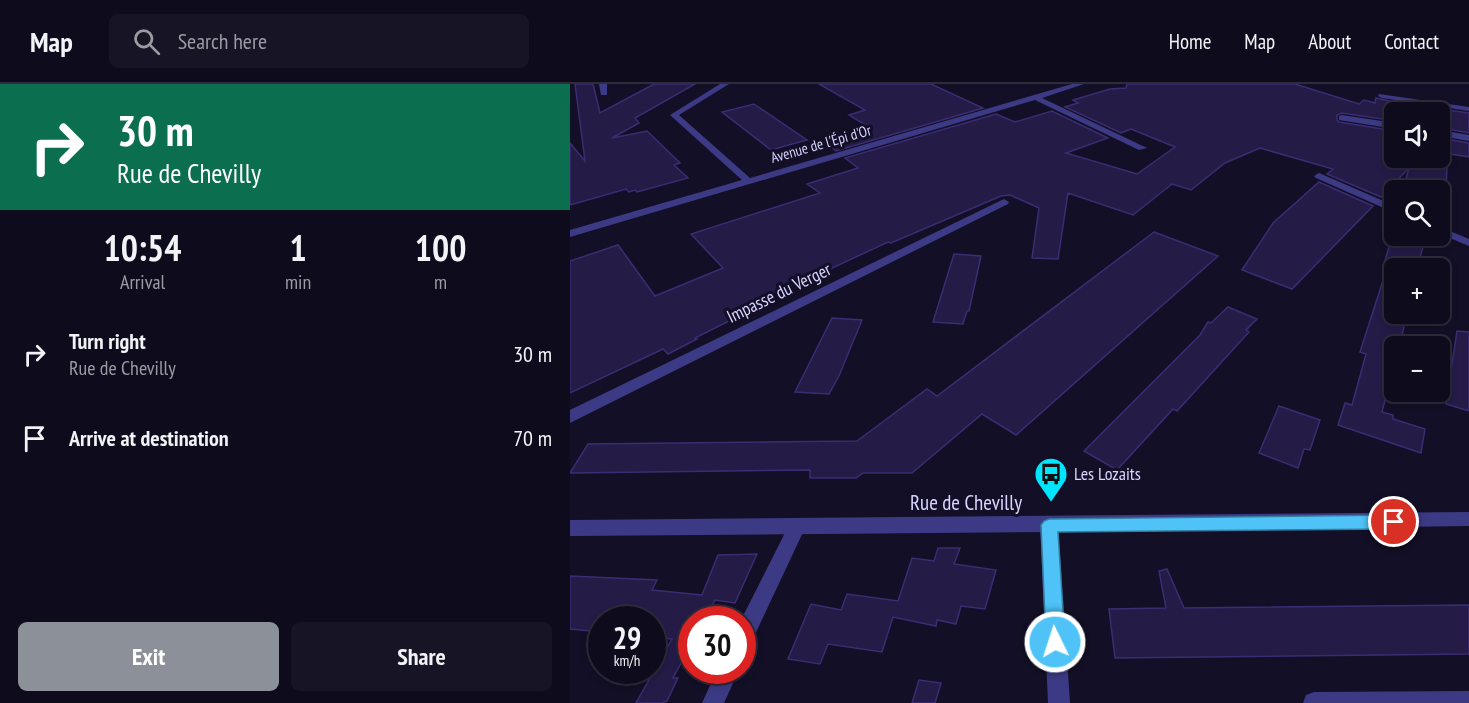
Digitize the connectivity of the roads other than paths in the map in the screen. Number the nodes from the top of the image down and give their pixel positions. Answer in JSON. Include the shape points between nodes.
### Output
{"nodes":[{"id":1,"x":603,"y":84,"type":"edge"},
{"id":2,"x":725,"y":84,"type":"edge"},
{"id":3,"x":1078,"y":84,"type":"edge"},
{"id":4,"x":604,"y":93,"type":"dead end"},
{"id":5,"x":1035,"y":96,"type":"junction"},
{"id":6,"x":1382,"y":96,"type":"dead end"},
{"id":7,"x":1469,"y":108,"type":"edge"},
{"id":8,"x":1342,"y":118,"type":"dead end"},
{"id":9,"x":1384,"y":124,"type":"edge"},
{"id":10,"x":1450,"y":135,"type":"edge"},
{"id":11,"x":1469,"y":138,"type":"edge"},
{"id":12,"x":1142,"y":148,"type":"dead end"},
{"id":13,"x":1319,"y":176,"type":"dead end"},
{"id":14,"x":748,"y":181,"type":"junction"},
{"id":15,"x":1004,"y":202,"type":"dead end"},
{"id":16,"x":1384,"y":205,"type":"edge"},
{"id":17,"x":570,"y":234,"type":"edge"},
{"id":18,"x":1450,"y":234,"type":"edge"},
{"id":19,"x":1469,"y":243,"type":"edge"},
{"id":20,"x":570,"y":417,"type":"edge"},
{"id":21,"x":1469,"y":519,"type":"edge"},
{"id":22,"x":1049,"y":525,"type":"junction"},
{"id":23,"x":797,"y":526,"type":"junction"},
{"id":24,"x":570,"y":528,"type":"edge"},
{"id":25,"x":756,"y":611,"type":"edge"},
{"id":26,"x":722,"y":684,"type":"edge"},
{"id":27,"x":1469,"y":702,"type":"edge"},
{"id":28,"x":713,"y":703,"type":"edge"},
{"id":29,"x":1059,"y":703,"type":"edge"},
{"id":30,"x":1314,"y":703,"type":"edge"}],
"edges":[{"from":1,"to":4,"type":"street"},
{"from":2,"to":14,"type":"street","via":[[674,115]]},
{"from":3,"to":5,"type":"street","name":"Avenue de l'Épi d'Or"},
{"from":5,"to":12,"type":"street"},
{"from":5,"to":14,"type":"street","name":"Avenue de l'Épi d'Or"},
{"from":6,"to":7,"type":"street"},
{"from":8,"to":9,"type":"street"},
{"from":10,"to":11,"type":"street"},
{"from":13,"to":16,"type":"street"},
{"from":14,"to":17,"type":"street","name":"Avenue de l'Épi d'Or"},
{"from":15,"to":20,"type":"street","name":"Impasse du Verger"},
{"from":18,"to":19,"type":"street"},
{"from":21,"to":22,"type":"street","name":"Rue de Chevilly"},
{"from":22,"to":23,"type":"street","name":"Rue de Chevilly"},
{"from":22,"to":29,"type":"street"},
{"from":23,"to":24,"type":"street","name":"Rue de Chevilly"},
{"from":23,"to":25,"type":"street"},
{"from":26,"to":28,"type":"street"},
{"from":27,"to":30,"type":"street"}]}
